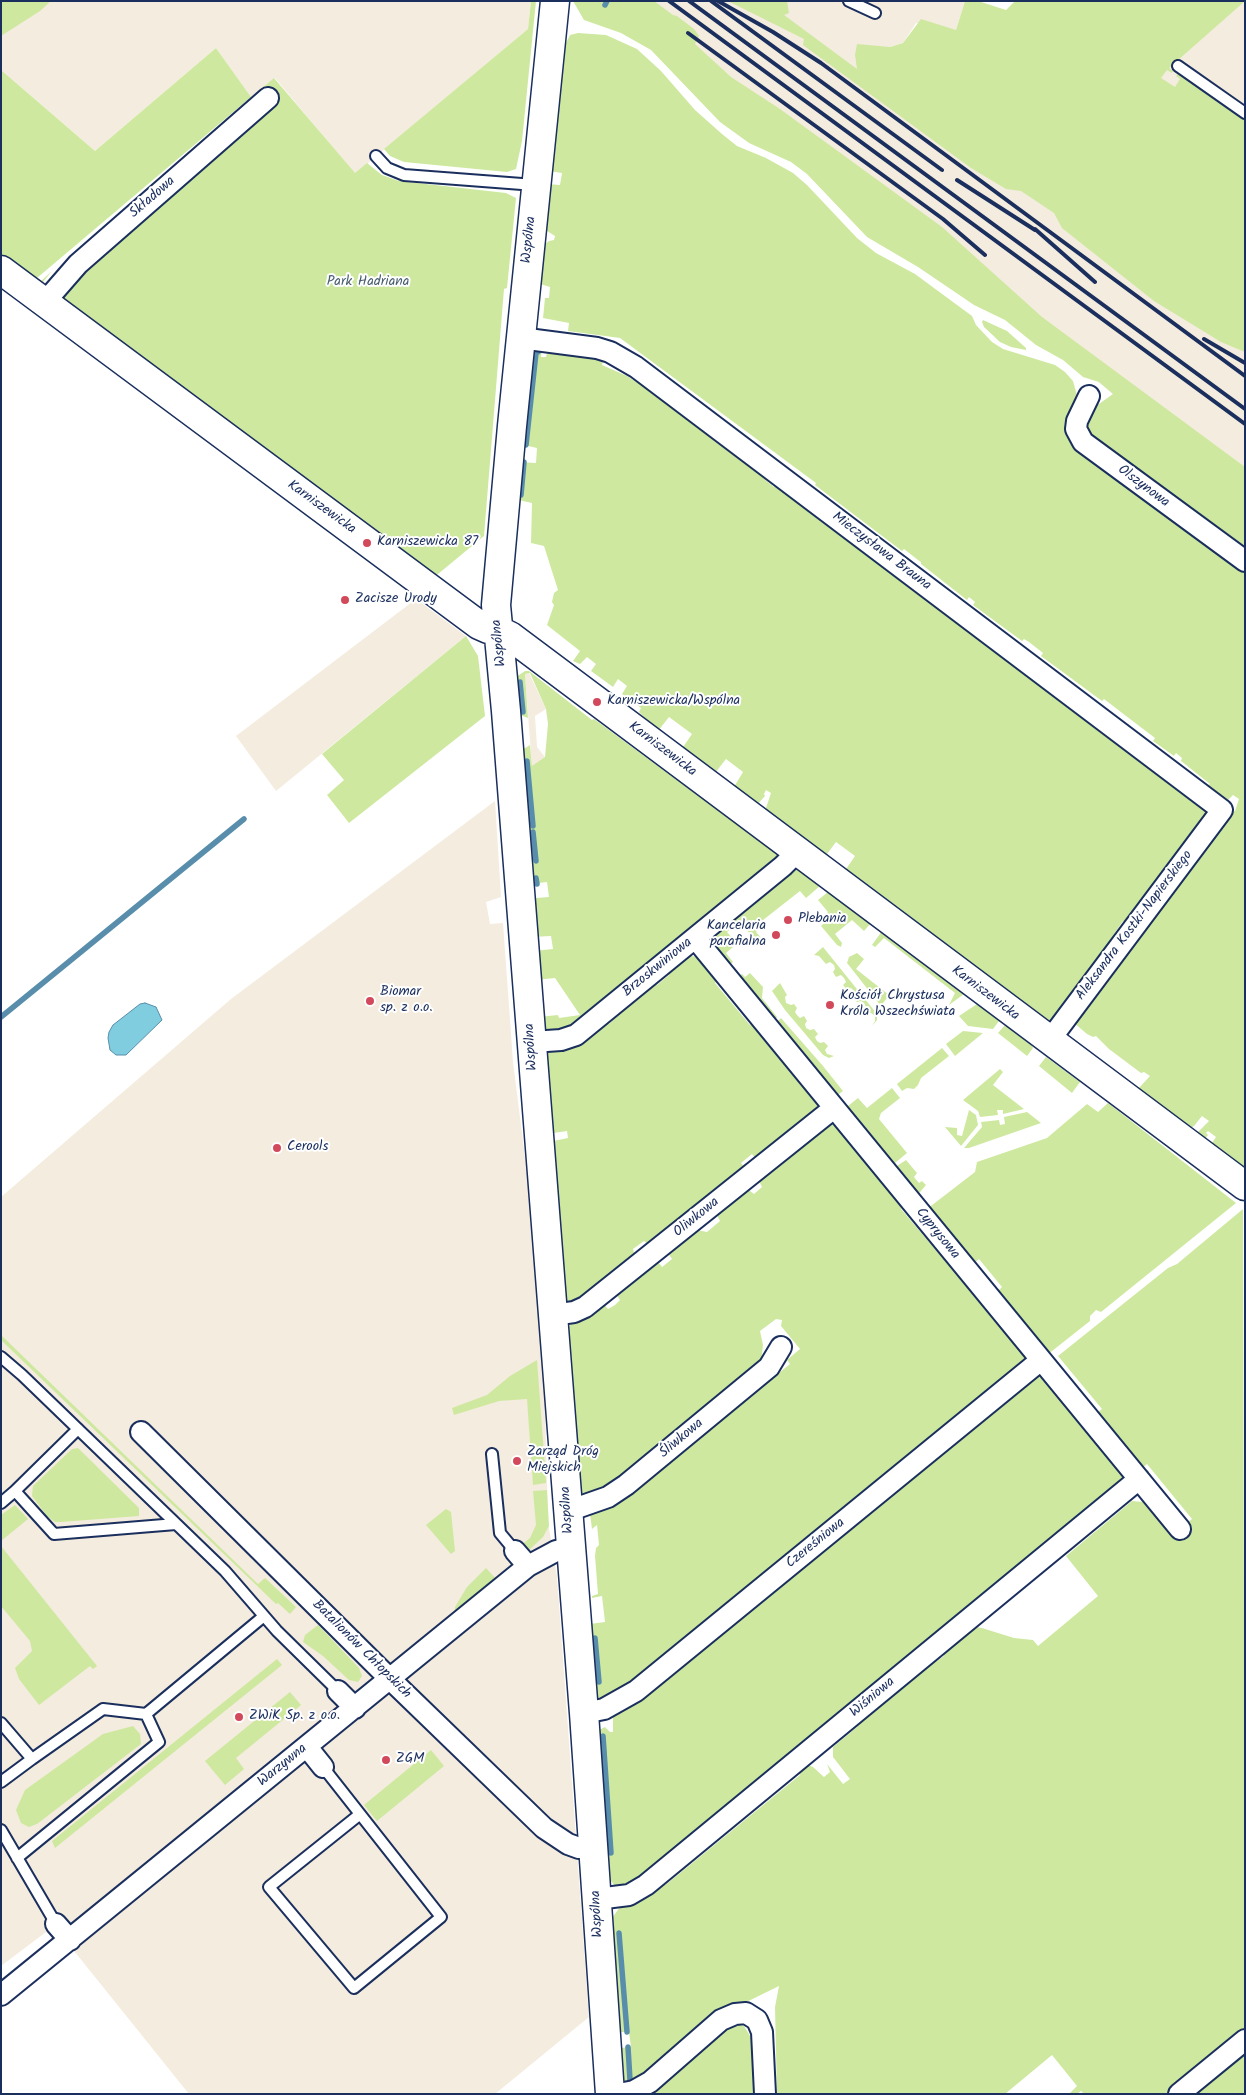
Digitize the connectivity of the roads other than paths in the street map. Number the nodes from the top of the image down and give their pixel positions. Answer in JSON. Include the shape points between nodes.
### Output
{"nodes":[{"id":1,"x":555,"y":1,"type":"edge"},
{"id":2,"x":849,"y":1,"type":"edge"},
{"id":3,"x":875,"y":14,"type":"dead end"},
{"id":4,"x":1178,"y":66,"type":"dead end"},
{"id":5,"x":268,"y":98,"type":"dead end"},
{"id":6,"x":1245,"y":113,"type":"edge"},
{"id":7,"x":376,"y":156,"type":"dead end"},
{"id":8,"x":536,"y":185,"type":"junction"},
{"id":9,"x":1,"y":270,"type":"edge"},
{"id":10,"x":44,"y":303,"type":"junction"},
{"id":11,"x":520,"y":338,"type":"junction"},
{"id":12,"x":1089,"y":396,"type":"dead end"},
{"id":13,"x":1245,"y":562,"type":"edge"},
{"id":14,"x":498,"y":630,"type":"junction"},
{"id":15,"x":1222,"y":810,"type":"joint"},
{"id":16,"x":797,"y":852,"type":"junction"},
{"id":17,"x":695,"y":938,"type":"junction"},
{"id":18,"x":1049,"y":1041,"type":"junction"},
{"id":19,"x":532,"y":1042,"type":"junction"},
{"id":20,"x":834,"y":1108,"type":"junction"},
{"id":21,"x":1245,"y":1186,"type":"edge"},
{"id":22,"x":553,"y":1314,"type":"junction"},
{"id":23,"x":781,"y":1347,"type":"dead end"},
{"id":24,"x":1,"y":1357,"type":"edge"},
{"id":25,"x":1042,"y":1360,"type":"junction"},
{"id":26,"x":78,"y":1429,"type":"junction"},
{"id":27,"x":141,"y":1432,"type":"dead end"},
{"id":28,"x":492,"y":1454,"type":"dead end"},
{"id":29,"x":1139,"y":1479,"type":"junction"},
{"id":30,"x":15,"y":1491,"type":"junction"},
{"id":31,"x":1,"y":1503,"type":"edge"},
{"id":32,"x":568,"y":1511,"type":"junction"},
{"id":33,"x":176,"y":1524,"type":"junction"},
{"id":34,"x":1180,"y":1529,"type":"dead end"},
{"id":35,"x":571,"y":1548,"type":"junction"},
{"id":36,"x":514,"y":1551,"type":"joint"},
{"id":37,"x":528,"y":1566,"type":"junction"},
{"id":38,"x":264,"y":1616,"type":"junction"},
{"id":39,"x":390,"y":1679,"type":"junction"},
{"id":40,"x":338,"y":1690,"type":"joint"},
{"id":41,"x":356,"y":1708,"type":"junction"},
{"id":42,"x":584,"y":1712,"type":"junction"},
{"id":43,"x":146,"y":1714,"type":"junction"},
{"id":44,"x":1,"y":1723,"type":"edge"},
{"id":45,"x":307,"y":1747,"type":"junction"},
{"id":46,"x":32,"y":1760,"type":"junction"},
{"id":47,"x":323,"y":1767,"type":"joint"},
{"id":48,"x":1,"y":1782,"type":"edge"},
{"id":49,"x":359,"y":1815,"type":"junction"},
{"id":50,"x":1,"y":1830,"type":"edge"},
{"id":51,"x":594,"y":1848,"type":"junction"},
{"id":52,"x":17,"y":1858,"type":"junction"},
{"id":53,"x":598,"y":1899,"type":"junction"},
{"id":54,"x":56,"y":1924,"type":"joint"},
{"id":55,"x":70,"y":1940,"type":"junction"},
{"id":56,"x":1,"y":1995,"type":"edge"},
{"id":57,"x":1245,"y":2040,"type":"edge"},
{"id":58,"x":610,"y":2094,"type":"edge"},
{"id":59,"x":619,"y":2094,"type":"edge"},
{"id":60,"x":765,"y":2094,"type":"edge"},
{"id":61,"x":1179,"y":2094,"type":"edge"}],
"edges":[{"from":1,"to":8,"type":"street","name":"Wspólna"},
{"from":2,"to":3,"type":"lane"},
{"from":4,"to":6,"type":"lane"},
{"from":5,"to":10,"type":"street","name":"Składowa","via":[[78,264]]},
{"from":7,"to":8,"type":"lane","via":[[387,168],[404,175]]},
{"from":8,"to":11,"type":"street","name":"Wspólna"},
{"from":9,"to":10,"type":"street","name":"Karniszewicka"},
{"from":10,"to":14,"type":"street","name":"Karniszewicka","via":[[479,625]]},
{"from":11,"to":14,"type":"street","name":"Wspólna","via":[[497,586]]},
{"from":11,"to":15,"type":"street","name":"Mieczysława Brauna","via":[[591,347],[610,352],[636,367]]},
{"from":12,"to":13,"type":"street","name":"Olszynowa","via":[[1077,421],[1076,429],[1083,442]]},
{"from":14,"to":16,"type":"street","name":"Karniszewicka"},
{"from":14,"to":19,"type":"street","name":"Wspólna"},
{"from":15,"to":18,"type":"street","name":"Aleksandra Kostki-Napierskiego"},
{"from":16,"to":17,"type":"street","name":"Brzoskwiniowa"},
{"from":16,"to":18,"type":"street","name":"Karniszewicka"},
{"from":17,"to":19,"type":"street","name":"Brzoskwiniowa","via":[[576,1035],[562,1040]]},
{"from":17,"to":20,"type":"street","name":"Cyprysowa"},
{"from":18,"to":21,"type":"street","name":"Karniszewicka"},
{"from":19,"to":22,"type":"street","name":"Wspólna"},
{"from":20,"to":22,"type":"street","name":"Oliwkowa","via":[[585,1308]]},
{"from":20,"to":25,"type":"street","name":"Cyprysowa"},
{"from":22,"to":32,"type":"street","name":"Wspólna"},
{"from":23,"to":32,"type":"street","name":"Śliwkowa","via":[[769,1367],[626,1485],[608,1497]]},
{"from":24,"to":26,"type":"lane"},
{"from":25,"to":29,"type":"street","name":"Cyprysowa"},
{"from":25,"to":42,"type":"street","name":"Czereśniowa","via":[[636,1691],[604,1708]]},
{"from":26,"to":30,"type":"lane"},
{"from":26,"to":33,"type":"lane"},
{"from":27,"to":39,"type":"street","name":"Batalionów Chłopskich"},
{"from":28,"to":36,"type":"lane","via":[[500,1533]]},
{"from":29,"to":34,"type":"street","name":"Cyprysowa"},
{"from":29,"to":53,"type":"street","name":"Wiśniowa","via":[[646,1885],[629,1895]]},
{"from":30,"to":31,"type":"lane"},
{"from":30,"to":33,"type":"lane","via":[[54,1534]]},
{"from":32,"to":35,"type":"street","name":"Wspólna"},
{"from":33,"to":38,"type":"lane","via":[[225,1571]]},
{"from":35,"to":37,"type":"street","name":"Warzywna","via":[[556,1551]]},
{"from":35,"to":42,"type":"street","name":"Wspólna"},
{"from":36,"to":37,"type":"street"},
{"from":37,"to":39,"type":"street","name":"Warzywna"},
{"from":38,"to":40,"type":"lane"},
{"from":38,"to":43,"type":"lane"},
{"from":39,"to":41,"type":"street","name":"Warzywna"},
{"from":39,"to":51,"type":"street","name":"Batalionów Chłopskich","via":[[544,1828],[568,1844]]},
{"from":40,"to":41,"type":"street"},
{"from":41,"to":45,"type":"street","name":"Warzywna"},
{"from":42,"to":51,"type":"street","name":"Wspólna"},
{"from":43,"to":46,"type":"lane","via":[[103,1709]]},
{"from":43,"to":52,"type":"lane","via":[[158,1742]]},
{"from":44,"to":46,"type":"lane"},
{"from":45,"to":47,"type":"street"},
{"from":45,"to":55,"type":"street","name":"Warzywna"},
{"from":46,"to":48,"type":"lane"},
{"from":47,"to":49,"type":"lane"},
{"from":49,"to":49,"type":"lane","via":[[441,1916],[354,1988],[269,1887]]},
{"from":50,"to":52,"type":"lane"},
{"from":51,"to":53,"type":"street","name":"Wspólna"},
{"from":52,"to":54,"type":"lane"},
{"from":53,"to":58,"type":"street","name":"Wspólna"},
{"from":54,"to":55,"type":"street"},
{"from":55,"to":56,"type":"street","name":"Warzywna"},
{"from":57,"to":61,"type":"street"},
{"from":59,"to":60,"type":"street","via":[[634,2091],[650,2082],[721,2020],[746,2013],[757,2020],[762,2032]]}]}
